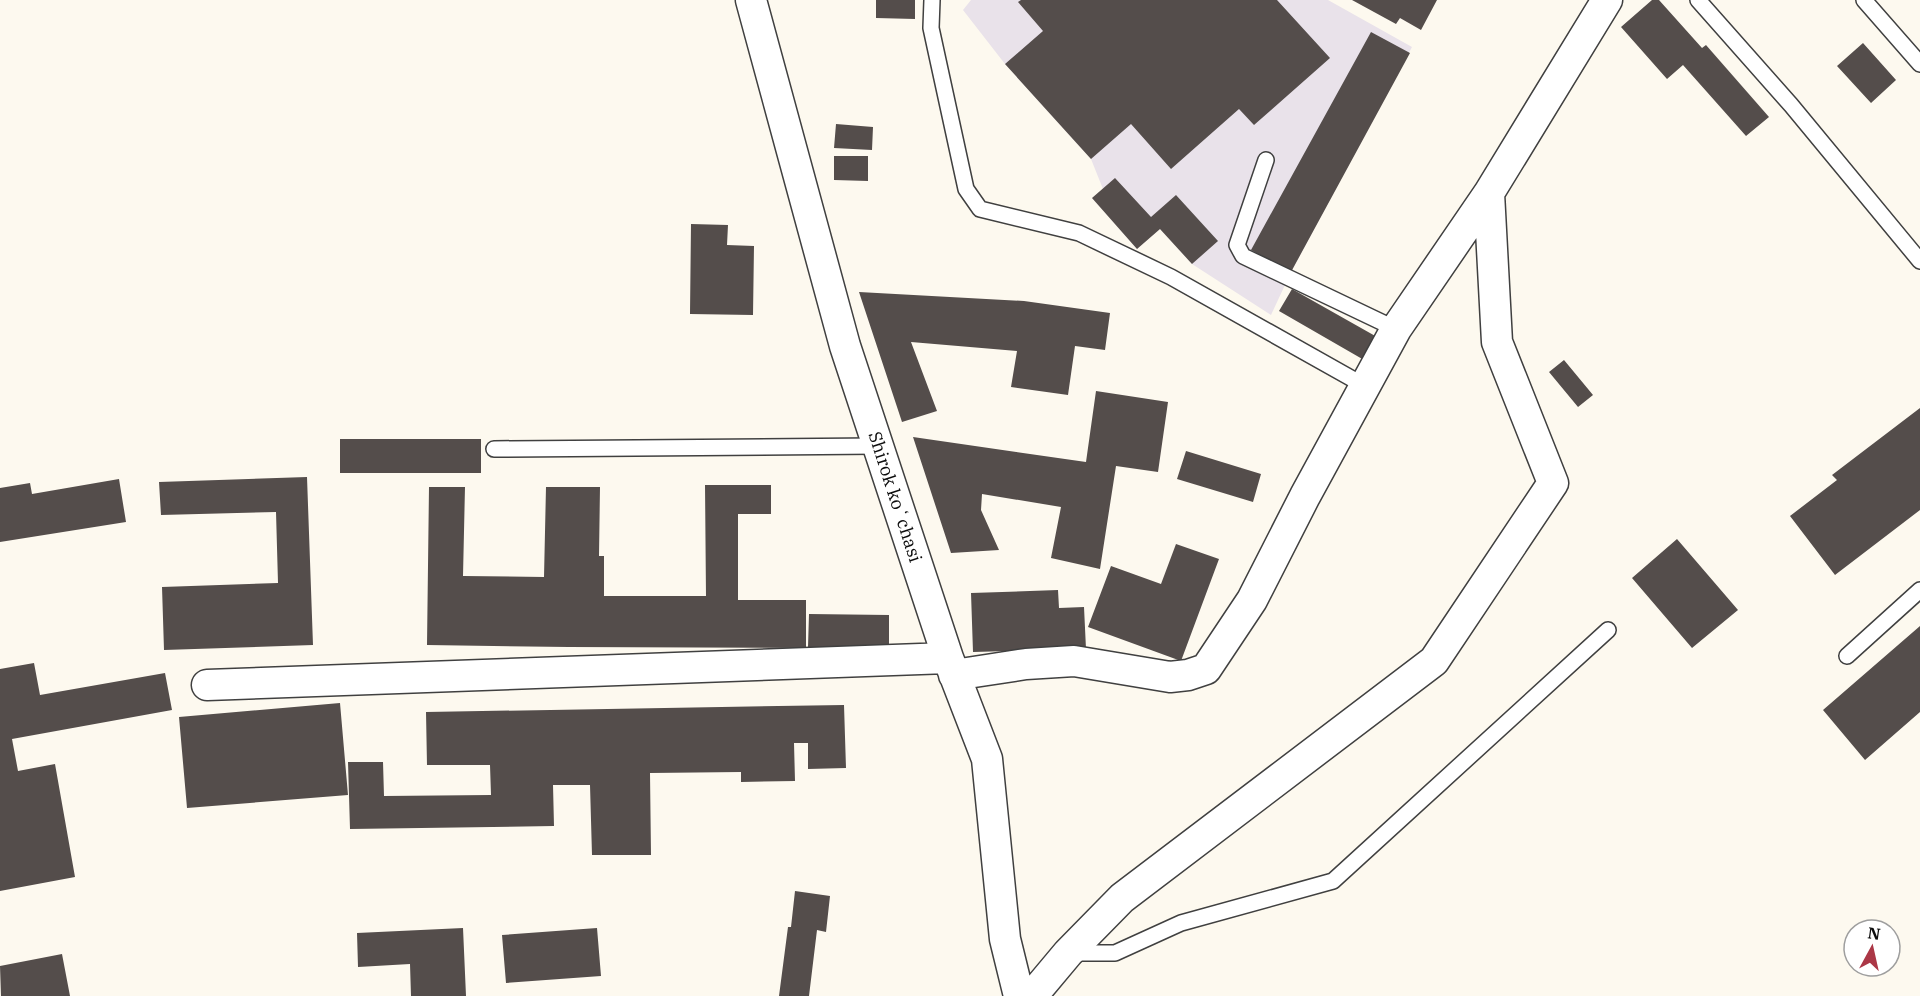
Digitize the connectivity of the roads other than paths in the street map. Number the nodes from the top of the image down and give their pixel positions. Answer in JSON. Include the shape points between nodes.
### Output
{"nodes":[{"id":1,"x":751,"y":0,"type":"edge"},
{"id":2,"x":932,"y":0,"type":"edge"},
{"id":3,"x":1607,"y":0,"type":"edge"},
{"id":4,"x":1698,"y":0,"type":"edge"},
{"id":5,"x":1864,"y":0,"type":"edge"},
{"id":6,"x":1920,"y":64,"type":"edge"},
{"id":7,"x":1266,"y":160,"type":"dead end"},
{"id":8,"x":1489,"y":193,"type":"junction"},
{"id":9,"x":1920,"y":261,"type":"edge"},
{"id":10,"x":1396,"y":329,"type":"junction"},
{"id":11,"x":1365,"y":386,"type":"junction"},
{"id":12,"x":878,"y":446,"type":"junction"},
{"id":13,"x":494,"y":449,"type":"dead end"},
{"id":14,"x":1920,"y":590,"type":"edge"},
{"id":15,"x":1608,"y":630,"type":"dead end"},
{"id":16,"x":1846,"y":656,"type":"dead end"},
{"id":17,"x":951,"y":667,"type":"junction"},
{"id":18,"x":207,"y":685,"type":"dead end"},
{"id":19,"x":1068,"y":953,"type":"junction"},
{"id":20,"x":1019,"y":996,"type":"edge"},
{"id":21,"x":1032,"y":996,"type":"edge"}],
"edges":[{"from":1,"to":12,"type":"street","name":"Shirok koʻchasi","via":[[845,346]]},
{"from":2,"to":11,"type":"lane","via":[[931,28],[966,189],[980,209],[1079,233],[1172,277]]},
{"from":3,"to":8,"type":"street"},
{"from":4,"to":9,"type":"lane"},
{"from":5,"to":6,"type":"lane"},
{"from":7,"to":10,"type":"lane","via":[[1237,244],[1243,256]]},
{"from":8,"to":10,"type":"street"},
{"from":8,"to":19,"type":"street","via":[[1497,342],[1553,483],[1434,661],[1122,898]]},
{"from":10,"to":11,"type":"street"},
{"from":11,"to":17,"type":"street","via":[[1252,600],[1206,669],[1170,678],[1074,661]]},
{"from":12,"to":13,"type":"lane"},
{"from":12,"to":17,"type":"street","name":"Shirok koʻchasi"},
{"from":14,"to":16,"type":"lane"},
{"from":15,"to":19,"type":"lane","via":[[1333,881],[1181,923],[1115,953]]},
{"from":17,"to":18,"type":"street"},
{"from":17,"to":20,"type":"street","name":"Shirok koʻchasi","via":[[987,759],[1005,939]]},
{"from":19,"to":21,"type":"street"}]}
